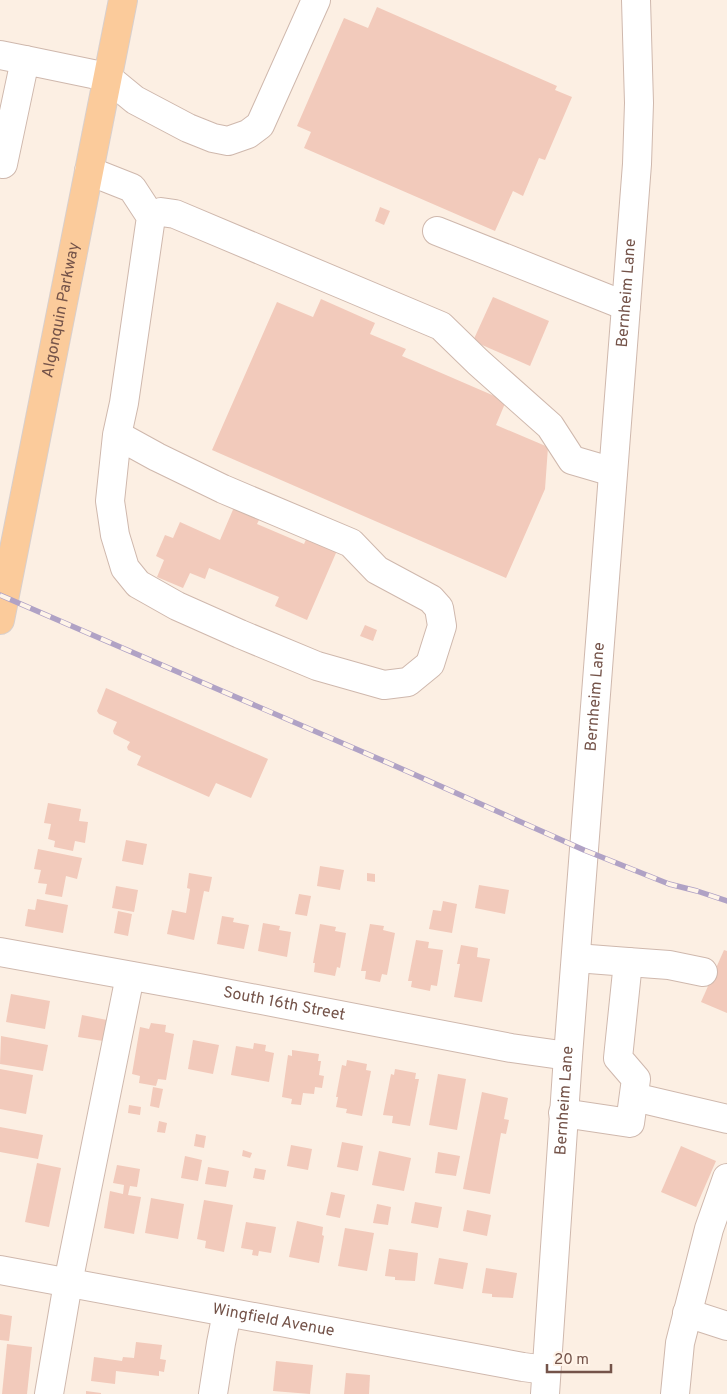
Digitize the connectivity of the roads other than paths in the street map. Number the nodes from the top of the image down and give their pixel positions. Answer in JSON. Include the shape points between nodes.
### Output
{"nodes":[{"id":1,"x":123,"y":0,"type":"edge"},
{"id":2,"x":316,"y":0,"type":"edge"},
{"id":3,"x":636,"y":0,"type":"edge"},
{"id":4,"x":12,"y":57,"type":"edge"},
{"id":5,"x":108,"y":77,"type":"junction"},
{"id":6,"x":0,"y":163,"type":"edge"},
{"id":7,"x":89,"y":171,"type":"junction"},
{"id":8,"x":151,"y":217,"type":"junction"},
{"id":9,"x":437,"y":231,"type":"dead end"},
{"id":10,"x":626,"y":306,"type":"junction"},
{"id":11,"x":117,"y":435,"type":"junction"},
{"id":12,"x":613,"y":472,"type":"junction"},
{"id":13,"x":0,"y":620,"type":"edge"},
{"id":14,"x":0,"y":952,"type":"edge"},
{"id":15,"x":576,"y":958,"type":"junction"},
{"id":16,"x":628,"y":962,"type":"junction"},
{"id":17,"x":703,"y":972,"type":"dead end"},
{"id":18,"x":130,"y":976,"type":"junction"},
{"id":19,"x":568,"y":1056,"type":"junction"},
{"id":20,"x":634,"y":1097,"type":"junction"},
{"id":21,"x":563,"y":1113,"type":"junction"},
{"id":22,"x":727,"y":1119,"type":"edge"},
{"id":23,"x":727,"y":1178,"type":"edge"},
{"id":24,"x":0,"y":1270,"type":"edge"},
{"id":25,"x":68,"y":1283,"type":"junction"},
{"id":26,"x":227,"y":1313,"type":"junction"},
{"id":27,"x":687,"y":1313,"type":"junction"},
{"id":28,"x":727,"y":1326,"type":"edge"},
{"id":29,"x":545,"y":1382,"type":"edge"},
{"id":30,"x":49,"y":1394,"type":"edge"},
{"id":31,"x":213,"y":1394,"type":"edge"},
{"id":32,"x":675,"y":1394,"type":"edge"}],
"edges":[{"from":1,"to":5,"type":"main road","name":"Algonquin Parkway"},
{"from":2,"to":5,"type":"street","via":[[260,124],[248,134],[228,141],[213,138],[135,100]]},
{"from":3,"to":10,"type":"street","name":"Bernheim Lane","via":[[639,103]]},
{"from":4,"to":5,"type":"street"},
{"from":4,"to":6,"type":"street","via":[[3,164]]},
{"from":5,"to":7,"type":"main road","name":"Algonquin Parkway"},
{"from":7,"to":8,"type":"street","via":[[132,188]]},
{"from":7,"to":13,"type":"main road","name":"Algonquin Parkway"},
{"from":8,"to":11,"type":"street"},
{"from":8,"to":12,"type":"street","via":[[161,212],[175,214],[441,326],[550,426],[572,460]]},
{"from":9,"to":10,"type":"street"},
{"from":10,"to":12,"type":"street","name":"Bernheim Lane"},
{"from":11,"to":11,"type":"street","via":[[223,489],[351,543],[377,570],[431,599],[439,608],[442,626],[430,664],[408,682],[384,685],[317,666],[177,606],[138,584],[125,568],[113,526],[110,501]]},
{"from":12,"to":15,"type":"street","name":"Bernheim Lane"},
{"from":14,"to":18,"type":"street","name":"South 16th Street"},
{"from":15,"to":16,"type":"street"},
{"from":15,"to":19,"type":"street","name":"Bernheim Lane"},
{"from":16,"to":17,"type":"street"},
{"from":16,"to":20,"type":"street","via":[[618,1058],[636,1079]]},
{"from":18,"to":19,"type":"street","name":"South 16th Street"},
{"from":18,"to":25,"type":"street"},
{"from":19,"to":21,"type":"street","name":"Bernheim Lane"},
{"from":20,"to":21,"type":"street","via":[[630,1122]]},
{"from":20,"to":22,"type":"street"},
{"from":21,"to":29,"type":"street","name":"Bernheim Lane"},
{"from":23,"to":27,"type":"street","via":[[709,1228]]},
{"from":24,"to":25,"type":"street","name":"Wingfield Avenue"},
{"from":25,"to":26,"type":"street","name":"Wingfield Avenue"},
{"from":25,"to":30,"type":"street"},
{"from":26,"to":29,"type":"street","name":"Wingfield Avenue","via":[[523,1368]]},
{"from":26,"to":31,"type":"street"},
{"from":27,"to":28,"type":"street"},
{"from":27,"to":32,"type":"street","via":[[680,1343]]}]}
